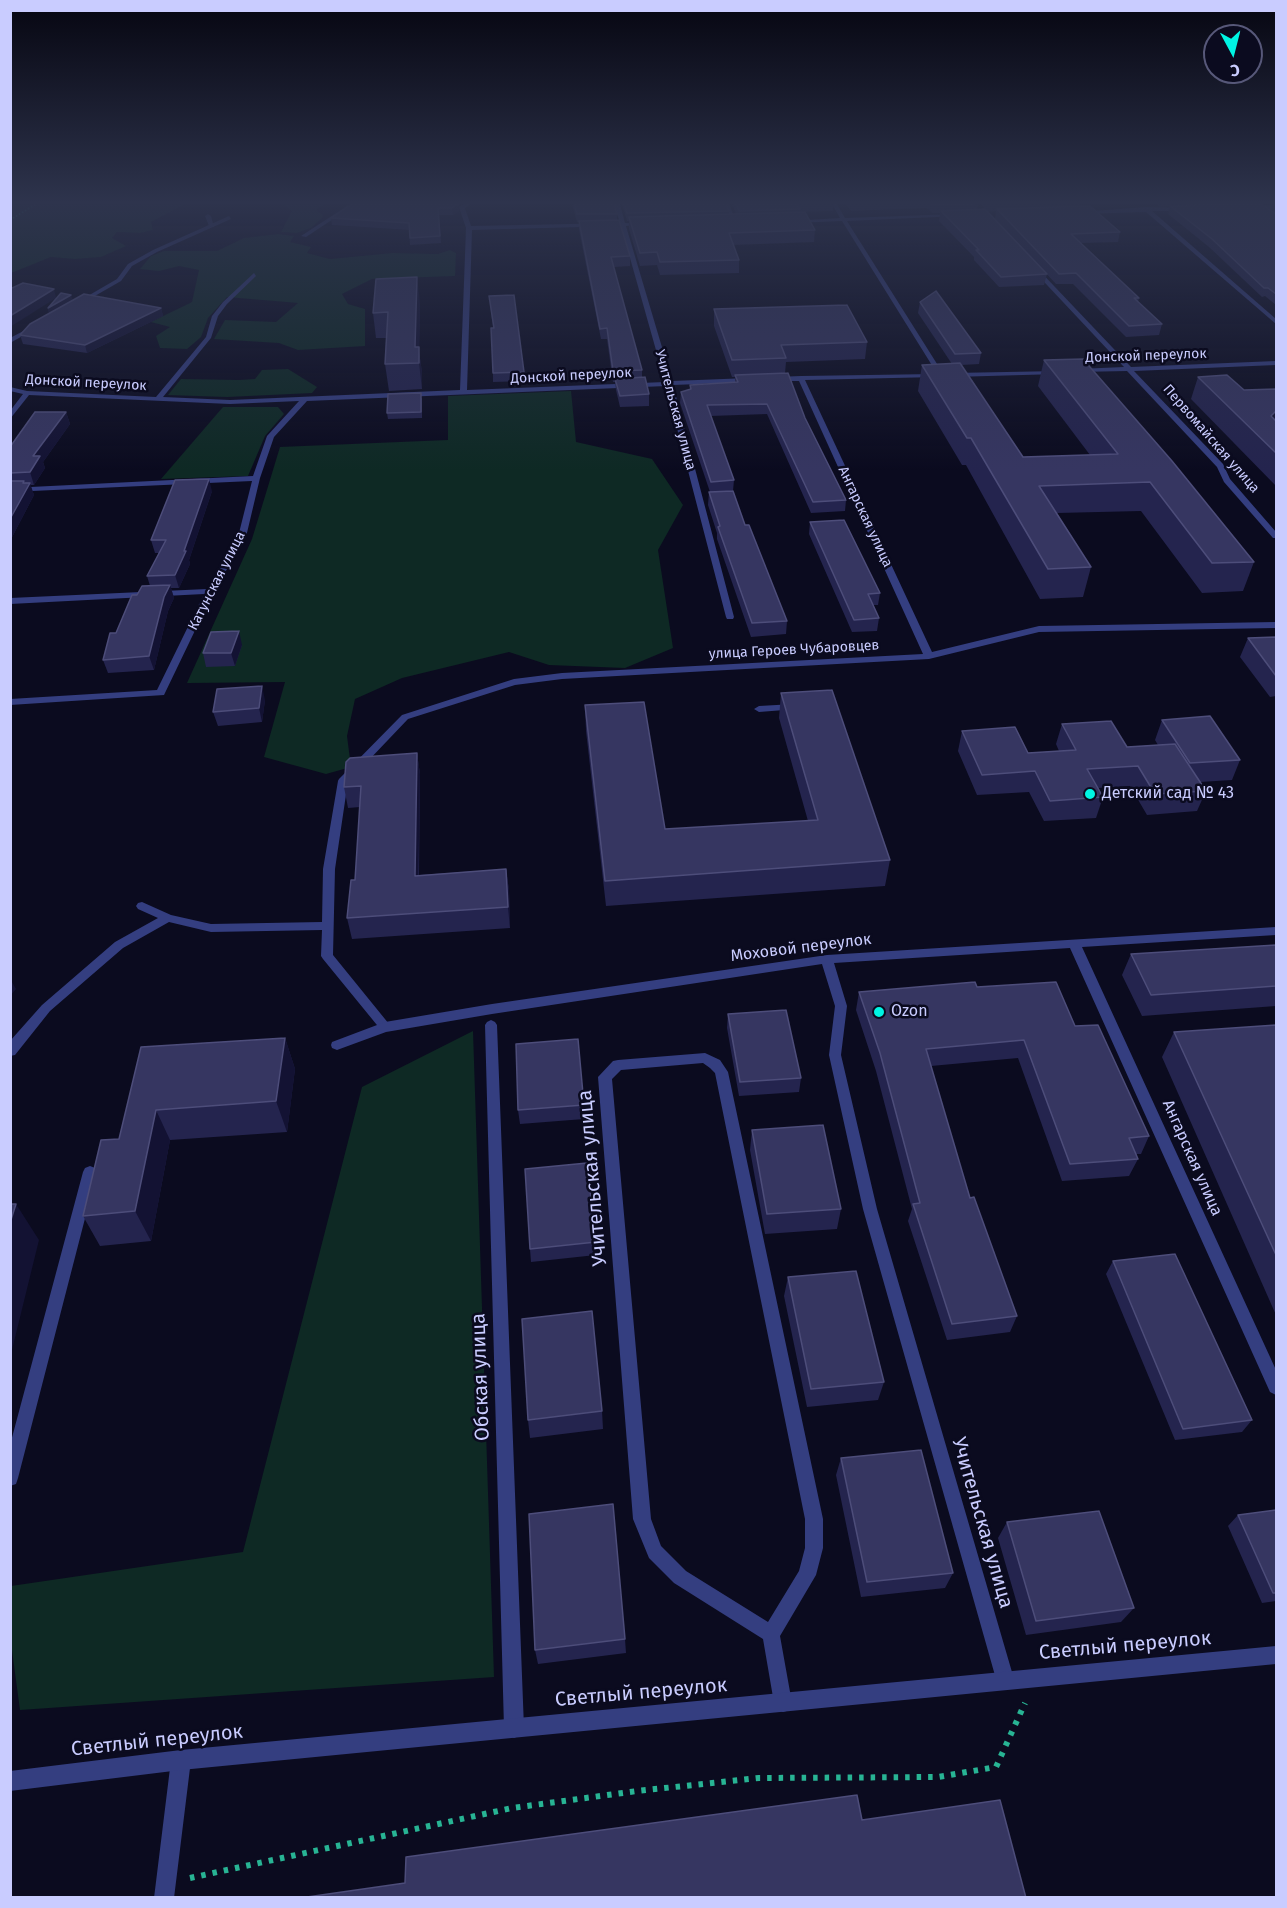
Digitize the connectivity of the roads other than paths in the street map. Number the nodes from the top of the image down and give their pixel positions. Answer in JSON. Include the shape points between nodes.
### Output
{"nodes":[{"id":1,"x":96,"y":293,"type":"edge"},
{"id":2,"x":236,"y":293,"type":"edge"},
{"id":3,"x":467,"y":293,"type":"edge"},
{"id":4,"x":642,"y":293,"type":"edge"},
{"id":5,"x":890,"y":293,"type":"edge"},
{"id":6,"x":1059,"y":293,"type":"edge"},
{"id":7,"x":1243,"y":293,"type":"edge"},
{"id":8,"x":69,"y":308,"type":"edge"},
{"id":9,"x":1276,"y":322,"type":"edge"},
{"id":10,"x":40,"y":325,"type":"edge"},
{"id":11,"x":10,"y":341,"type":"edge"},
{"id":12,"x":1276,"y":363,"type":"edge"},
{"id":13,"x":1131,"y":369,"type":"junction"},
{"id":14,"x":941,"y":375,"type":"junction"},
{"id":15,"x":801,"y":378,"type":"junction"},
{"id":16,"x":757,"y":380,"type":"edge"},
{"id":17,"x":768,"y":380,"type":"edge"},
{"id":18,"x":669,"y":384,"type":"junction"},
{"id":19,"x":10,"y":389,"type":"edge"},
{"id":20,"x":27,"y":393,"type":"junction"},
{"id":21,"x":463,"y":393,"type":"junction"},
{"id":22,"x":158,"y":399,"type":"junction"},
{"id":23,"x":304,"y":400,"type":"junction"},
{"id":24,"x":10,"y":417,"type":"edge"},
{"id":25,"x":256,"y":478,"type":"junction"},
{"id":26,"x":10,"y":490,"type":"edge"},
{"id":27,"x":1276,"y":536,"type":"edge"},
{"id":28,"x":210,"y":591,"type":"junction"},
{"id":29,"x":10,"y":601,"type":"edge"},
{"id":30,"x":730,"y":617,"type":"dead end"},
{"id":31,"x":1276,"y":625,"type":"edge"},
{"id":32,"x":929,"y":656,"type":"junction"},
{"id":33,"x":10,"y":702,"type":"edge"},
{"id":34,"x":804,"y":707,"type":"edge"},
{"id":35,"x":759,"y":709,"type":"dead end"},
{"id":36,"x":142,"y":906,"type":"dead end"},
{"id":37,"x":168,"y":918,"type":"junction"},
{"id":38,"x":328,"y":926,"type":"junction"},
{"id":39,"x":1276,"y":931,"type":"edge"},
{"id":40,"x":1074,"y":944,"type":"junction"},
{"id":41,"x":827,"y":958,"type":"junction"},
{"id":42,"x":490,"y":1024,"type":"dead end"},
{"id":43,"x":385,"y":1027,"type":"junction"},
{"id":44,"x":337,"y":1045,"type":"dead end"},
{"id":45,"x":10,"y":1051,"type":"edge"},
{"id":46,"x":90,"y":1172,"type":"dead end"},
{"id":47,"x":1276,"y":1388,"type":"edge"},
{"id":48,"x":10,"y":1478,"type":"edge"},
{"id":49,"x":771,"y":1634,"type":"junction"},
{"id":50,"x":1276,"y":1655,"type":"edge"},
{"id":51,"x":1005,"y":1679,"type":"junction"},
{"id":52,"x":783,"y":1703,"type":"junction"},
{"id":53,"x":514,"y":1728,"type":"junction"},
{"id":54,"x":181,"y":1760,"type":"junction"},
{"id":55,"x":10,"y":1781,"type":"edge"},
{"id":56,"x":165,"y":1890,"type":"edge"}],
"edges":[{"from":1,"to":8,"type":"street"},
{"from":2,"to":22,"type":"street","via":[[214,316],[209,337]]},
{"from":3,"to":21,"type":"street"},
{"from":4,"to":18,"type":"street","name":"Учительская улица"},
{"from":5,"to":14,"type":"street"},
{"from":6,"to":13,"type":"street","name":"Первомайская улица"},
{"from":7,"to":9,"type":"street"},
{"from":10,"to":11,"type":"street"},
{"from":12,"to":13,"type":"street","name":"Донской переулок"},
{"from":13,"to":14,"type":"street","name":"Донской переулок"},
{"from":13,"to":27,"type":"street","name":"Первомайская улица","via":[[1220,466],[1227,480]]},
{"from":14,"to":15,"type":"street","name":"Донской переулок"},
{"from":15,"to":17,"type":"street","name":"Донской переулок"},
{"from":15,"to":32,"type":"street","name":"Ангарская улица"},
{"from":16,"to":18,"type":"street","name":"Донской переулок"},
{"from":18,"to":21,"type":"street","name":"Донской переулок"},
{"from":18,"to":30,"type":"street","name":"Учительская улица"},
{"from":19,"to":20,"type":"street","name":"Донской переулок"},
{"from":20,"to":22,"type":"street","name":"Донской переулок"},
{"from":20,"to":24,"type":"street"},
{"from":21,"to":23,"type":"street","name":"Донской переулок"},
{"from":22,"to":23,"type":"street","name":"Донской переулок"},
{"from":23,"to":25,"type":"street","name":"Катунская улица","via":[[272,436]]},
{"from":25,"to":26,"type":"street"},
{"from":25,"to":28,"type":"street","name":"Катунская улица","via":[[242,537]]},
{"from":28,"to":29,"type":"street"},
{"from":28,"to":33,"type":"street","name":"Катунская улица","via":[[160,693]]},
{"from":31,"to":32,"type":"street","name":"улица Героев Чубаровцев","via":[[1039,629]]},
{"from":32,"to":38,"type":"street","name":"улица Героев Чубаровцев","via":[[562,676],[514,682],[405,717],[343,781],[329,869]]},
{"from":34,"to":35,"type":"street"},
{"from":36,"to":37,"type":"street"},
{"from":37,"to":38,"type":"street","via":[[211,928]]},
{"from":37,"to":45,"type":"street","via":[[119,945],[46,1008]]},
{"from":38,"to":43,"type":"street","via":[[327,956]]},
{"from":39,"to":40,"type":"street","name":"Моховой переулок"},
{"from":40,"to":41,"type":"street","name":"Моховой переулок"},
{"from":40,"to":47,"type":"street","name":"Ангарская улица"},
{"from":41,"to":43,"type":"street","name":"Моховой переулок"},
{"from":41,"to":51,"type":"street","name":"Учительская улица","via":[[841,1006],[835,1055],[870,1209]]},
{"from":42,"to":53,"type":"street","name":"Обская улица"},
{"from":43,"to":44,"type":"street","name":"Моховой переулок"},
{"from":46,"to":48,"type":"street"},
{"from":49,"to":49,"type":"street","name":"Учительская улица","via":[[807,1575],[814,1548],[814,1520],[721,1072],[705,1058],[618,1065],[605,1077],[642,1519],[655,1552],[680,1577]]},
{"from":49,"to":52,"type":"street"},
{"from":50,"to":51,"type":"street","name":"Светлый переулок"},
{"from":51,"to":52,"type":"street","name":"Светлый переулок"},
{"from":52,"to":53,"type":"street","name":"Светлый переулок"},
{"from":53,"to":54,"type":"street","name":"Светлый переулок"},
{"from":54,"to":55,"type":"street","name":"Светлый переулок"},
{"from":54,"to":56,"type":"street"}]}
